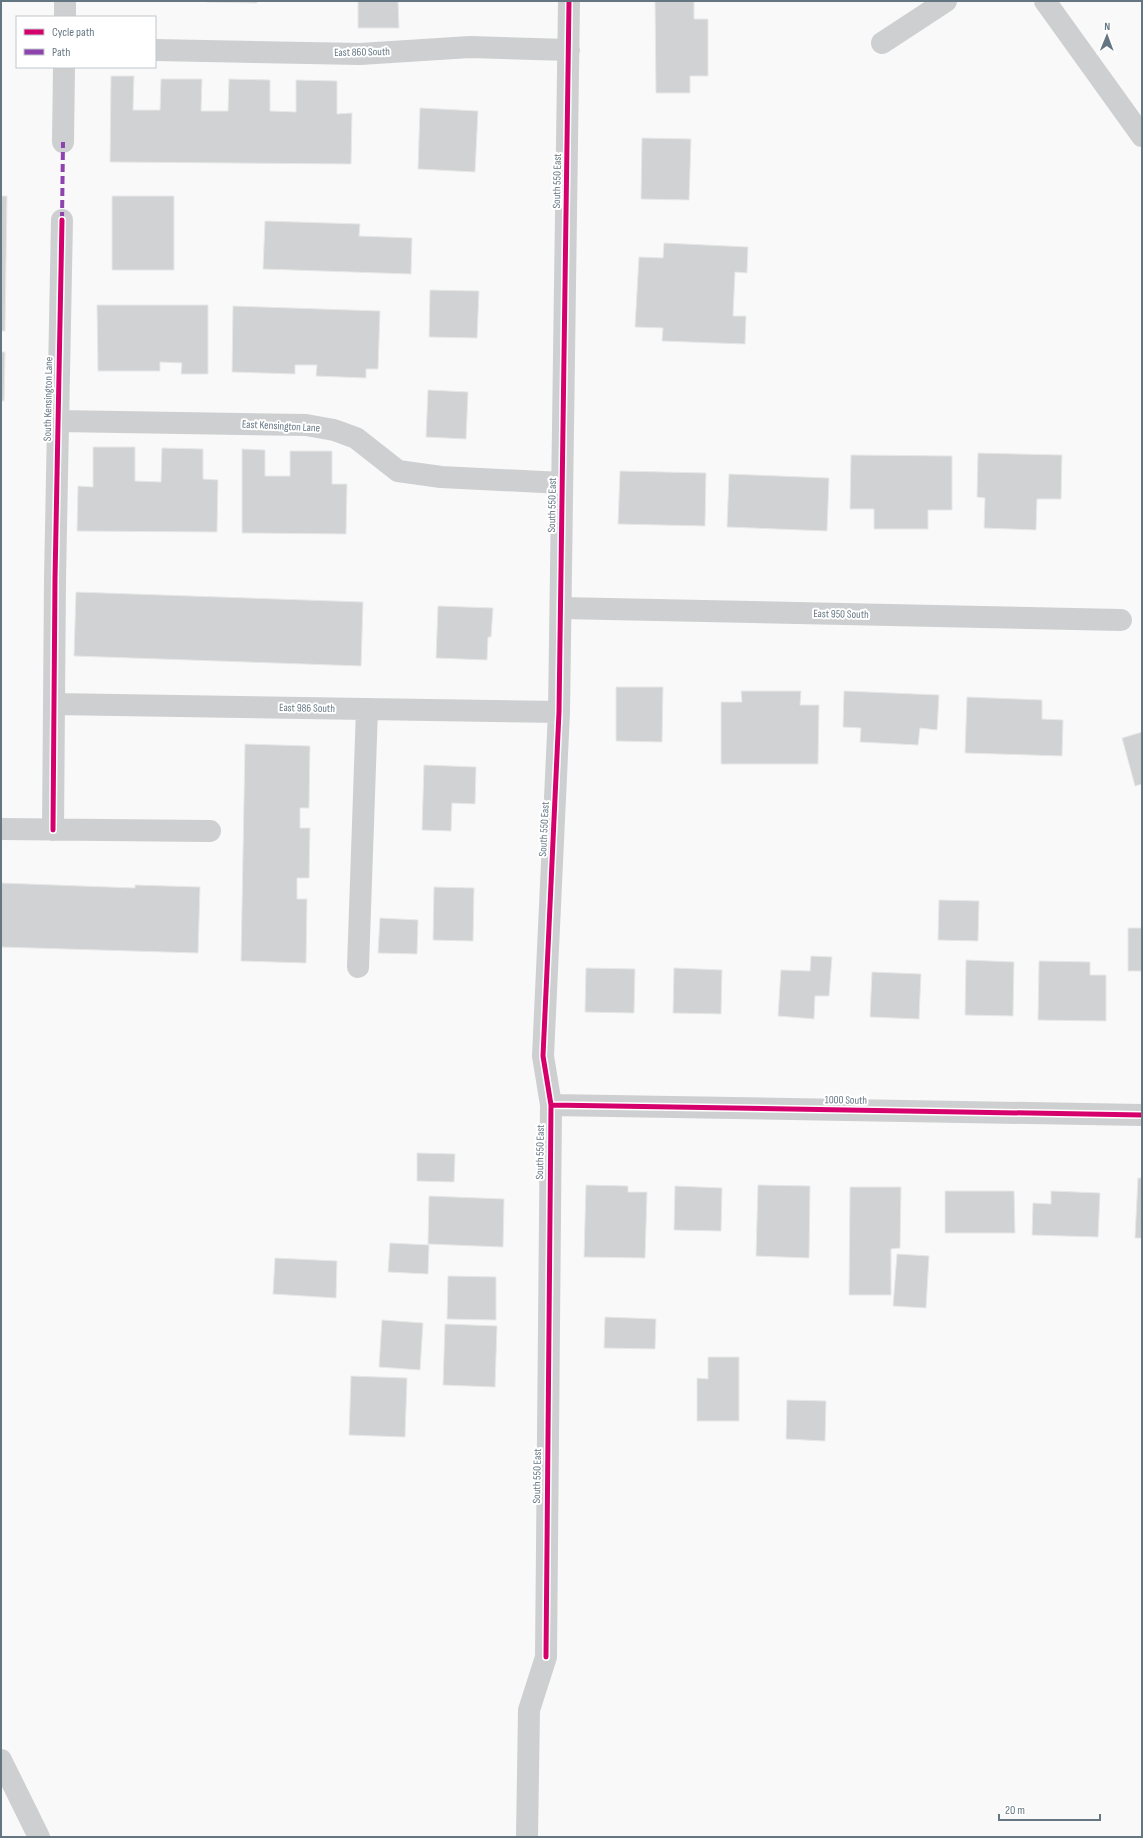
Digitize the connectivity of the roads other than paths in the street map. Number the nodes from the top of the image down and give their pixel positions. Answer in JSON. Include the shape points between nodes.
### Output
{"nodes":[{"id":1,"x":65,"y":1,"type":"edge"},
{"id":2,"x":569,"y":1,"type":"edge"},
{"id":3,"x":946,"y":1,"type":"edge"},
{"id":4,"x":1045,"y":1,"type":"edge"},
{"id":5,"x":65,"y":16,"type":"edge"},
{"id":6,"x":882,"y":43,"type":"dead end"},
{"id":7,"x":156,"y":50,"type":"edge"},
{"id":8,"x":569,"y":50,"type":"junction"},
{"id":9,"x":64,"y":68,"type":"edge"},
{"id":10,"x":1142,"y":136,"type":"edge"},
{"id":11,"x":63,"y":142,"type":"dead end"},
{"id":12,"x":62,"y":220,"type":"dead end"},
{"id":13,"x":58,"y":421,"type":"junction"},
{"id":14,"x":562,"y":483,"type":"junction"},
{"id":15,"x":560,"y":608,"type":"junction"},
{"id":16,"x":1121,"y":620,"type":"dead end"},
{"id":17,"x":54,"y":704,"type":"junction"},
{"id":18,"x":367,"y":709,"type":"junction"},
{"id":19,"x":559,"y":712,"type":"junction"},
{"id":20,"x":1,"y":829,"type":"edge"},
{"id":21,"x":53,"y":830,"type":"junction"},
{"id":22,"x":210,"y":831,"type":"dead end"},
{"id":23,"x":358,"y":967,"type":"dead end"},
{"id":24,"x":551,"y":1105,"type":"junction"},
{"id":25,"x":1142,"y":1115,"type":"edge"},
{"id":26,"x":1,"y":1760,"type":"edge"},
{"id":27,"x":39,"y":1837,"type":"edge"},
{"id":28,"x":527,"y":1837,"type":"edge"}],
"edges":[{"from":1,"to":5,"type":"street"},
{"from":2,"to":8,"type":"street","name":"South 550 East"},
{"from":3,"to":6,"type":"street"},
{"from":4,"to":10,"type":"street"},
{"from":7,"to":8,"type":"street","name":"East 860 South","via":[[360,54],[470,46]]},
{"from":8,"to":14,"type":"street","name":"South 550 East"},
{"from":9,"to":11,"type":"street"},
{"from":12,"to":13,"type":"street","name":"South Kensington Lane"},
{"from":13,"to":14,"type":"street","name":"East Kensington Lane","via":[[306,425],[334,430],[356,438],[398,470],[441,478]]},
{"from":13,"to":17,"type":"street","name":"South Kensington Lane"},
{"from":14,"to":15,"type":"street","name":"South 550 East"},
{"from":15,"to":16,"type":"street","name":"East 950 South"},
{"from":15,"to":19,"type":"street","name":"South 550 East"},
{"from":17,"to":18,"type":"street","name":"East 986 South"},
{"from":17,"to":21,"type":"street","name":"South Kensington Lane"},
{"from":18,"to":19,"type":"street","name":"East 986 South"},
{"from":18,"to":23,"type":"street"},
{"from":19,"to":24,"type":"street","name":"South 550 East","via":[[543,1056]]},
{"from":20,"to":21,"type":"street"},
{"from":21,"to":22,"type":"street"},
{"from":24,"to":25,"type":"street","name":"1000 South"},
{"from":24,"to":28,"type":"street","name":"South 550 East","via":[[546,1657],[529,1710]]},
{"from":26,"to":27,"type":"street"}]}
